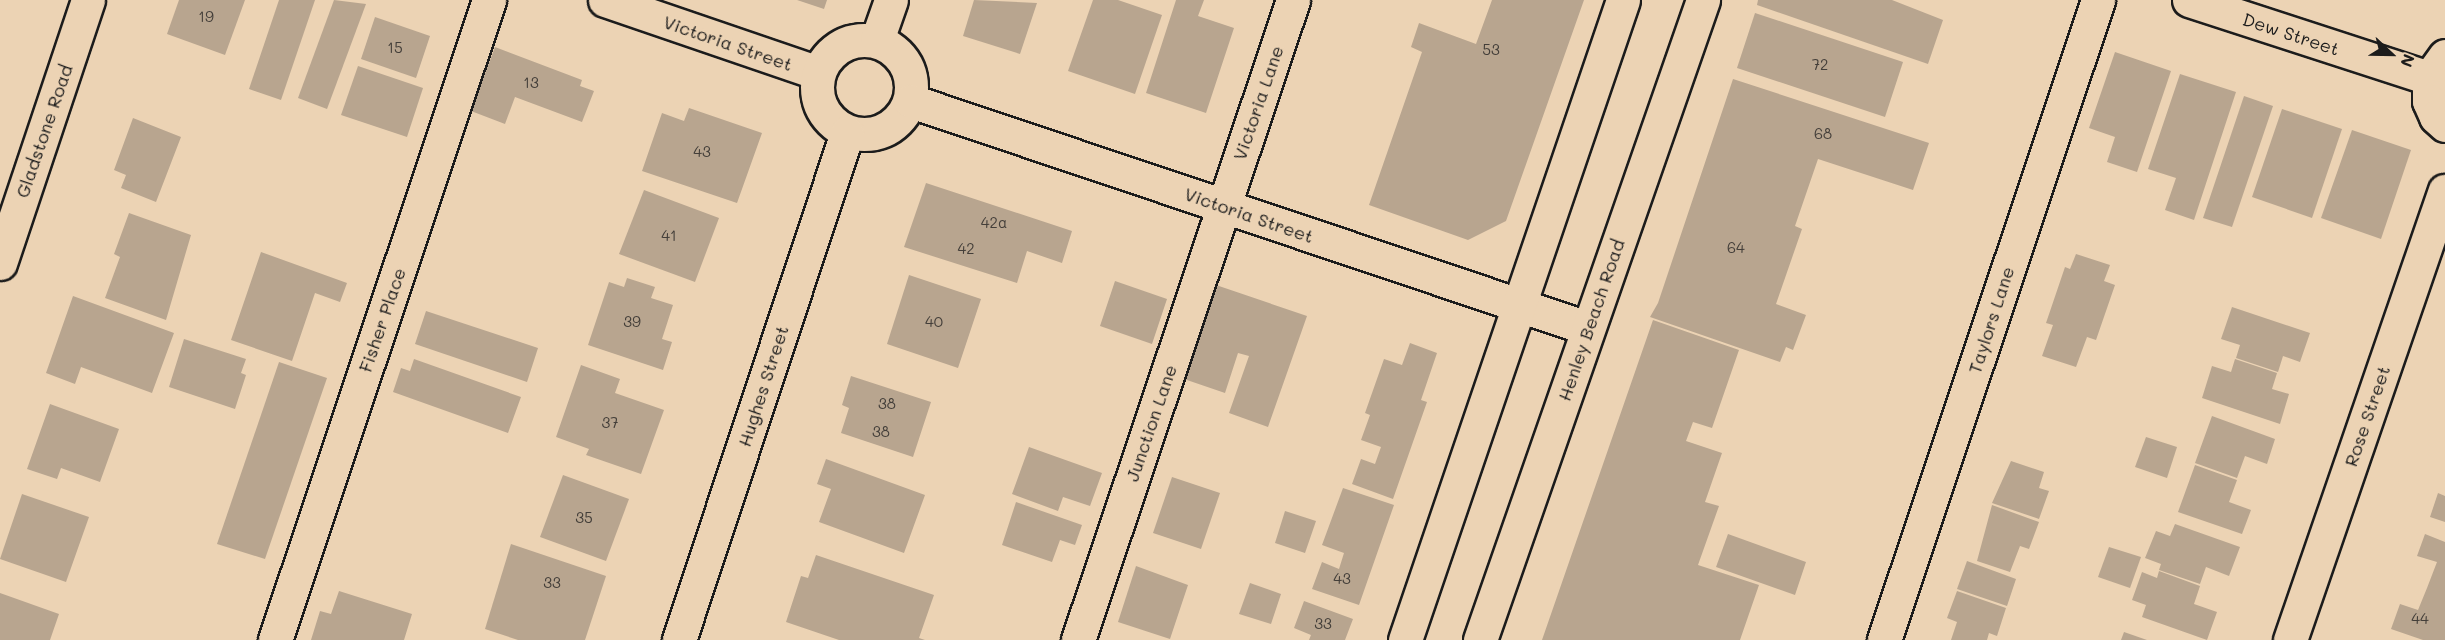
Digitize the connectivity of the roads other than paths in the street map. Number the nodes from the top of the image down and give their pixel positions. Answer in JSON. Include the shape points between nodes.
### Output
{"nodes":[{"id":1,"x":88,"y":0,"type":"edge"},
{"id":2,"x":489,"y":0,"type":"edge"},
{"id":3,"x":605,"y":0,"type":"edge"},
{"id":4,"x":891,"y":0,"type":"edge"},
{"id":5,"x":1293,"y":0,"type":"edge"},
{"id":6,"x":1623,"y":0,"type":"edge"},
{"id":7,"x":1703,"y":0,"type":"edge"},
{"id":8,"x":2098,"y":0,"type":"edge"},
{"id":9,"x":2189,"y":0,"type":"edge"},
{"id":10,"x":877,"y":40,"type":"junction"},
{"id":11,"x":2437,"y":67,"type":"edge"},
{"id":12,"x":818,"y":73,"type":"junction"},
{"id":13,"x":910,"y":101,"type":"junction"},
{"id":14,"x":2445,"y":125,"type":"edge"},
{"id":15,"x":847,"y":133,"type":"junction"},
{"id":16,"x":2445,"y":191,"type":"edge"},
{"id":17,"x":1224,"y":206,"type":"junction"},
{"id":18,"x":0,"y":263,"type":"edge"},
{"id":19,"x":1521,"y":305,"type":"junction"},
{"id":20,"x":1587,"y":328,"type":"junction"},
{"id":21,"x":275,"y":640,"type":"edge"},
{"id":22,"x":679,"y":640,"type":"edge"},
{"id":23,"x":1078,"y":640,"type":"edge"},
{"id":24,"x":1404,"y":640,"type":"edge"},
{"id":25,"x":1480,"y":640,"type":"edge"},
{"id":26,"x":1884,"y":640,"type":"edge"},
{"id":27,"x":2290,"y":640,"type":"edge"}],
"edges":[{"from":1,"to":18,"type":"street","name":"Gladstone Road"},
{"from":2,"to":21,"type":"street","name":"Fisher Place"},
{"from":3,"to":12,"type":"street","name":"Victoria Street"},
{"from":4,"to":10,"type":"street"},
{"from":5,"to":17,"type":"street","name":"Victoria Lane"},
{"from":6,"to":19,"type":"street"},
{"from":7,"to":20,"type":"street","name":"Henley Beach Road"},
{"from":8,"to":26,"type":"street","name":"Taylors Lane"},
{"from":9,"to":11,"type":"street","name":"Dew Street"},
{"from":10,"to":12,"type":"street","via":[[850,40],[829,54]]},
{"from":10,"to":13,"type":"street","via":[[893,48],[911,74]]},
{"from":11,"to":14,"type":"street","via":[[2429,101],[2436,117]]},
{"from":12,"to":15,"type":"street","via":[[818,100],[829,120]]},
{"from":13,"to":15,"type":"street","via":[[901,118],[875,134]]},
{"from":13,"to":17,"type":"street","name":"Victoria Street"},
{"from":15,"to":22,"type":"street","name":"Hughes Street"},
{"from":16,"to":27,"type":"street","name":"Rose Street"},
{"from":17,"to":19,"type":"street","name":"Victoria Street"},
{"from":17,"to":23,"type":"street","name":"Junction Lane"},
{"from":19,"to":20,"type":"street","name":"Victoria Street"},
{"from":19,"to":24,"type":"street"},
{"from":20,"to":25,"type":"street","name":"Henley Beach Road"}]}
